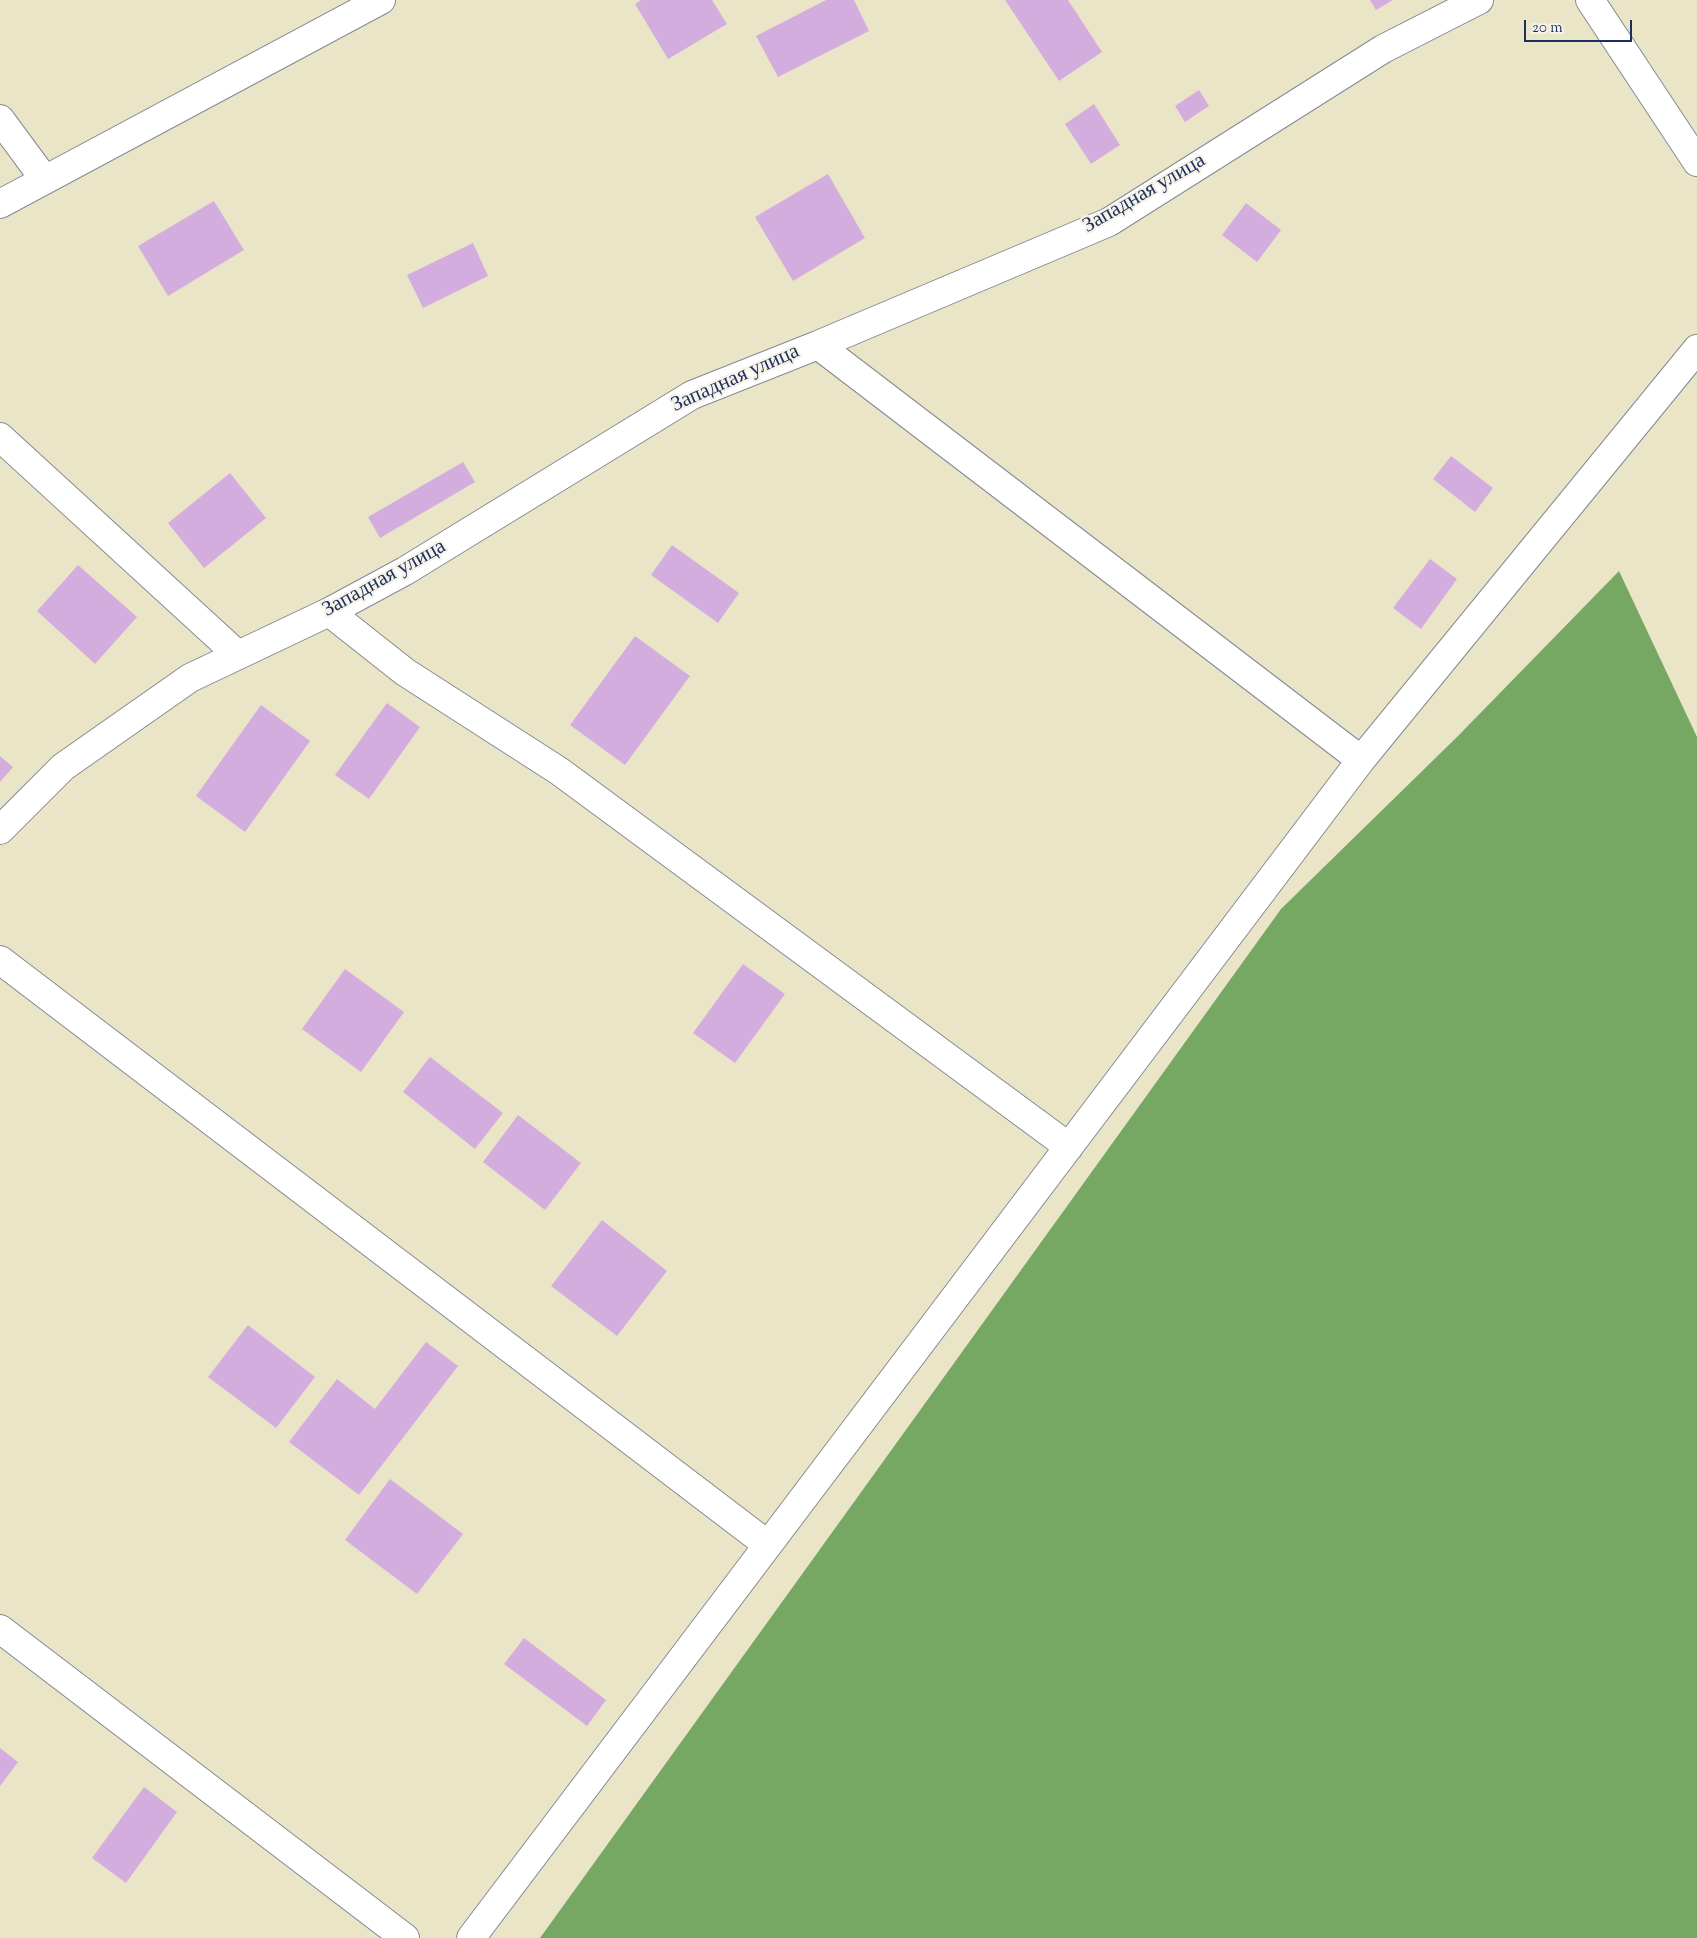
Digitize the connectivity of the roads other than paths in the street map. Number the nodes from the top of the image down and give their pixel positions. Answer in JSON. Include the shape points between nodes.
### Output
{"nodes":[{"id":1,"x":381,"y":0,"type":"edge"},
{"id":2,"x":1479,"y":0,"type":"edge"},
{"id":3,"x":1590,"y":0,"type":"edge"},
{"id":4,"x":0,"y":119,"type":"edge"},
{"id":5,"x":1697,"y":162,"type":"edge"},
{"id":6,"x":45,"y":180,"type":"junction"},
{"id":7,"x":0,"y":204,"type":"edge"},
{"id":8,"x":818,"y":345,"type":"junction"},
{"id":9,"x":1697,"y":349,"type":"edge"},
{"id":10,"x":0,"y":437,"type":"edge"},
{"id":11,"x":329,"y":612,"type":"junction"},
{"id":12,"x":238,"y":655,"type":"junction"},
{"id":13,"x":1360,"y":760,"type":"junction"},
{"id":14,"x":0,"y":830,"type":"edge"},
{"id":15,"x":0,"y":960,"type":"edge"},
{"id":16,"x":1069,"y":1147,"type":"junction"},
{"id":17,"x":768,"y":1545,"type":"junction"},
{"id":18,"x":0,"y":1630,"type":"edge"},
{"id":19,"x":406,"y":1938,"type":"edge"},
{"id":20,"x":471,"y":1938,"type":"edge"}],
"edges":[{"from":1,"to":6,"type":"street"},
{"from":2,"to":8,"type":"street","name":"Западная улица","via":[[1383,49],[1109,222]]},
{"from":3,"to":5,"type":"street"},
{"from":4,"to":6,"type":"street"},
{"from":6,"to":7,"type":"street"},
{"from":8,"to":11,"type":"street","name":"Западная улица","via":[[692,395],[405,571]]},
{"from":8,"to":13,"type":"street"},
{"from":9,"to":13,"type":"street"},
{"from":10,"to":12,"type":"street"},
{"from":11,"to":12,"type":"street","name":"Западная улица"},
{"from":11,"to":16,"type":"street","via":[[405,672],[559,771]]},
{"from":12,"to":14,"type":"street","name":"Западная улица","via":[[190,678],[63,767]]},
{"from":13,"to":16,"type":"street"},
{"from":15,"to":17,"type":"street"},
{"from":16,"to":17,"type":"street"},
{"from":17,"to":20,"type":"street"},
{"from":18,"to":19,"type":"street"}]}
